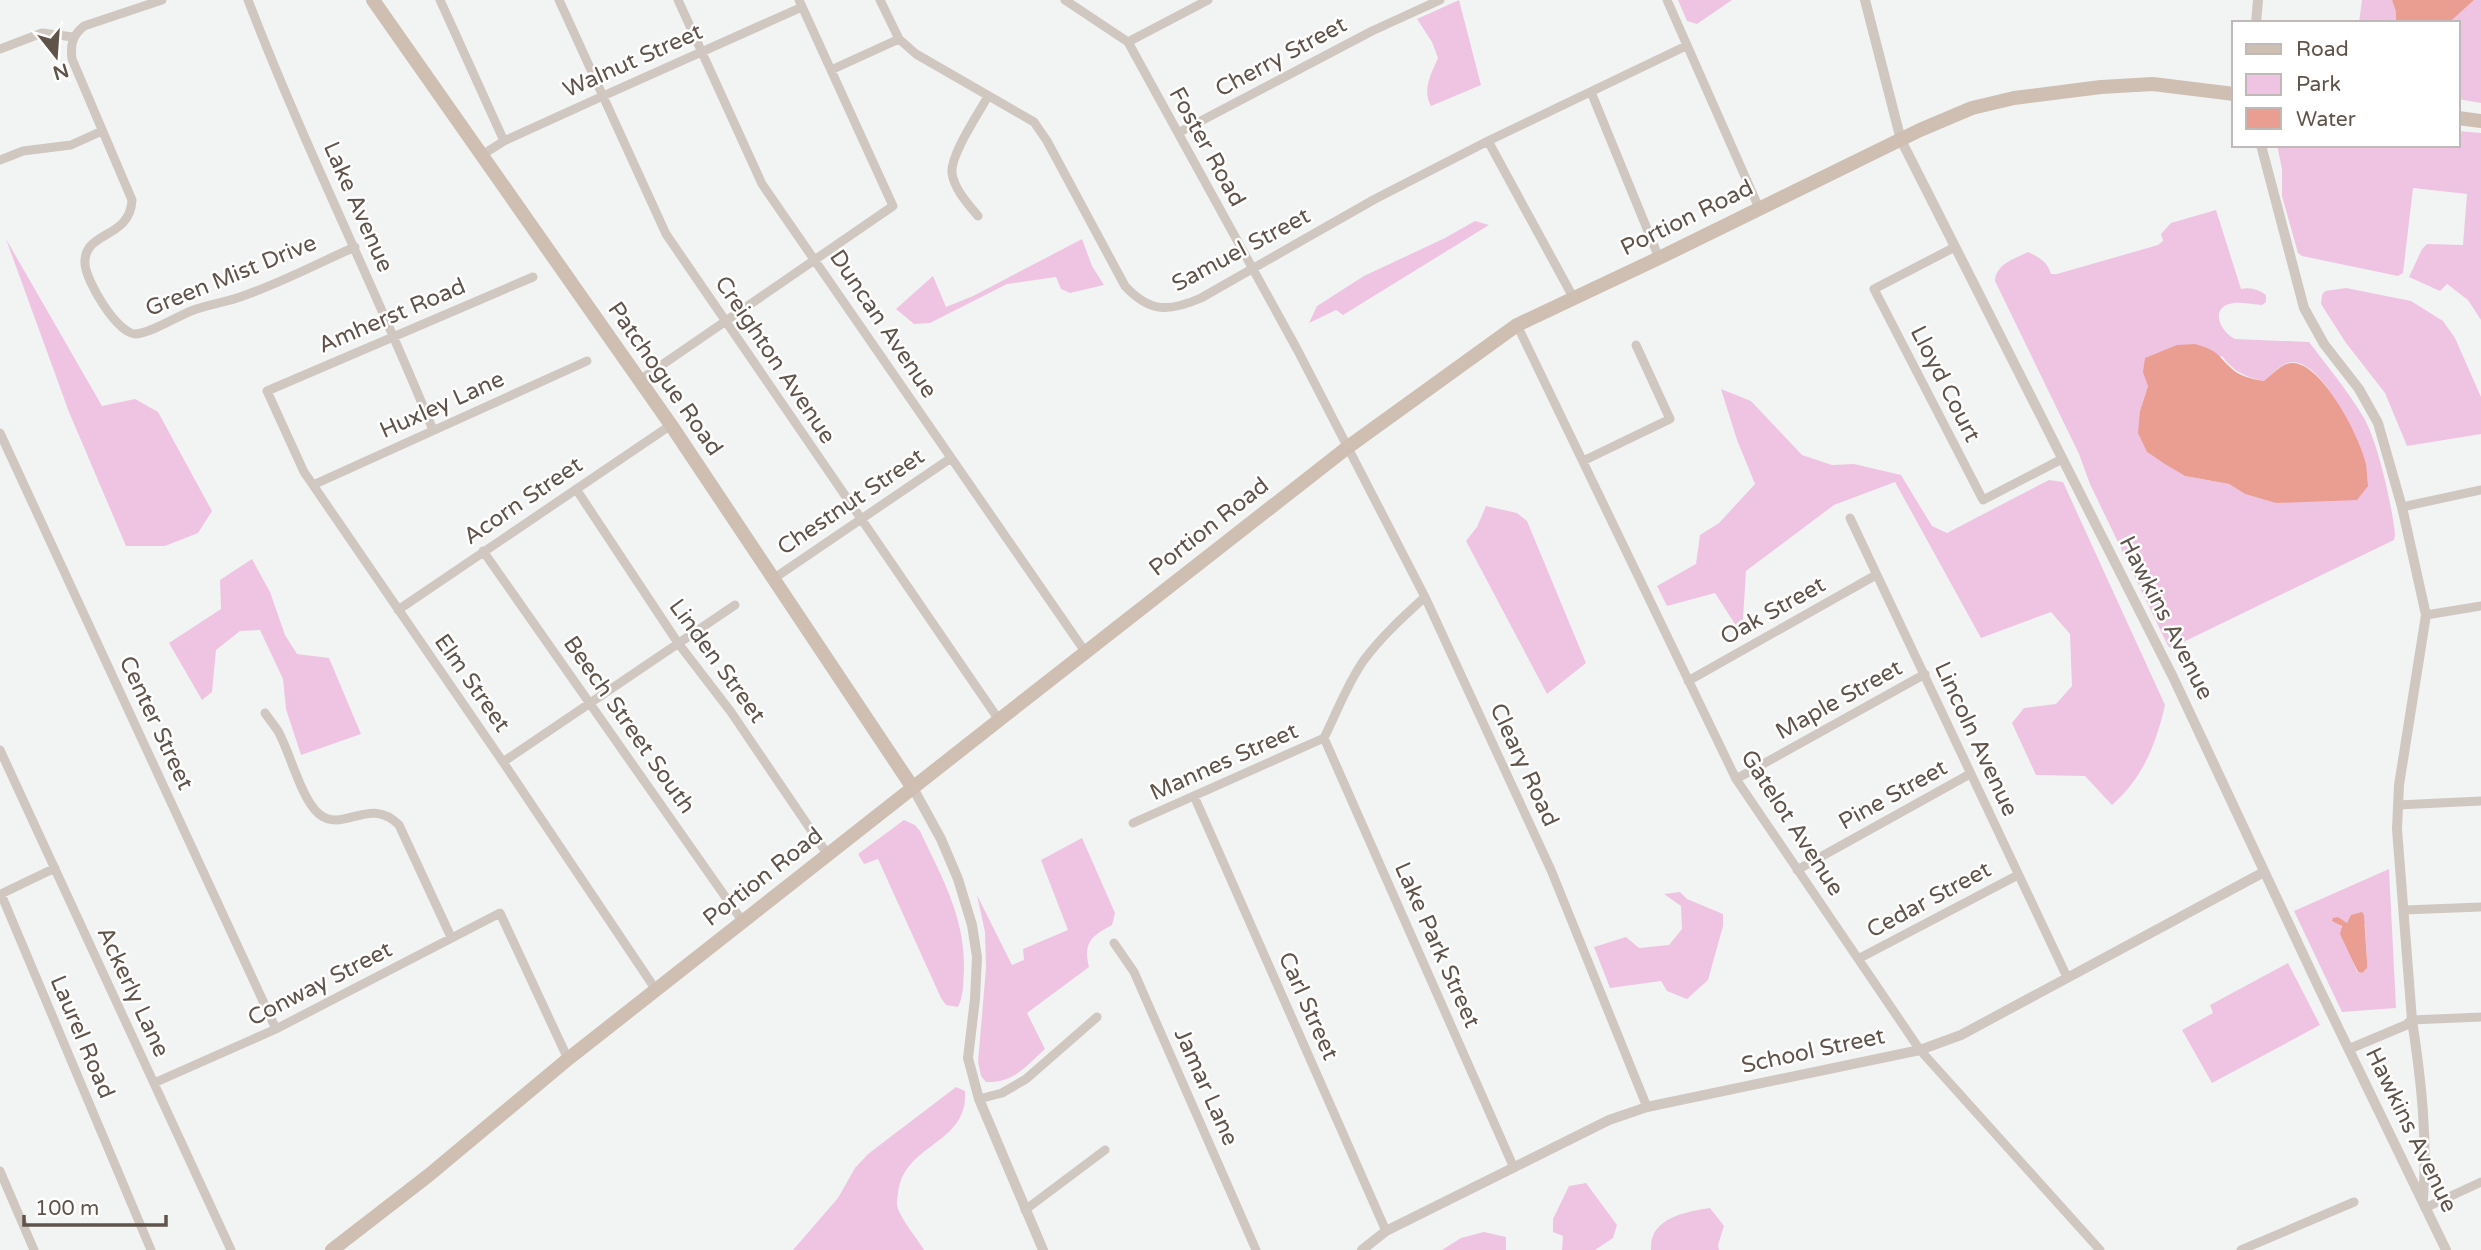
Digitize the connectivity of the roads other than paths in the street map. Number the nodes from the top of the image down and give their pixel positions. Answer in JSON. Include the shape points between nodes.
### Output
{"nodes":[{"id":1,"x":162,"y":0,"type":"edge"},
{"id":2,"x":248,"y":0,"type":"edge"},
{"id":3,"x":373,"y":0,"type":"edge"},
{"id":4,"x":440,"y":0,"type":"edge"},
{"id":5,"x":559,"y":0,"type":"edge"},
{"id":6,"x":678,"y":0,"type":"edge"},
{"id":7,"x":880,"y":0,"type":"edge"},
{"id":8,"x":1065,"y":0,"type":"edge"},
{"id":9,"x":1208,"y":0,"type":"edge"},
{"id":10,"x":1440,"y":0,"type":"edge"},
{"id":11,"x":1667,"y":0,"type":"edge"},
{"id":12,"x":1865,"y":0,"type":"edge"},
{"id":13,"x":2258,"y":0,"type":"edge"},
{"id":14,"x":800,"y":4,"type":"edge"},
{"id":15,"x":2256,"y":21,"type":"edge"},
{"id":16,"x":74,"y":37,"type":"junction"},
{"id":17,"x":899,"y":39,"type":"junction"},
{"id":18,"x":1128,"y":42,"type":"junction"},
{"id":19,"x":1686,"y":46,"type":"junction"},
{"id":20,"x":0,"y":48,"type":"edge"},
{"id":21,"x":701,"y":51,"type":"junction"},
{"id":22,"x":831,"y":69,"type":"junction"},
{"id":23,"x":1591,"y":92,"type":"junction"},
{"id":24,"x":2232,"y":94,"type":"edge"},
{"id":25,"x":603,"y":96,"type":"junction"},
{"id":26,"x":988,"y":96,"type":"junction"},
{"id":27,"x":2460,"y":118,"type":"edge"},
{"id":28,"x":2481,"y":121,"type":"edge"},
{"id":29,"x":102,"y":131,"type":"junction"},
{"id":30,"x":1178,"y":133,"type":"junction"},
{"id":31,"x":1901,"y":140,"type":"junction"},
{"id":32,"x":504,"y":141,"type":"junction"},
{"id":33,"x":1488,"y":141,"type":"junction"},
{"id":34,"x":2263,"y":147,"type":"edge"},
{"id":35,"x":482,"y":155,"type":"junction"},
{"id":36,"x":0,"y":160,"type":"edge"},
{"id":37,"x":1759,"y":208,"type":"junction"},
{"id":38,"x":978,"y":216,"type":"dead end"},
{"id":39,"x":355,"y":247,"type":"junction"},
{"id":40,"x":1955,"y":247,"type":"junction"},
{"id":41,"x":1659,"y":258,"type":"junction"},
{"id":42,"x":815,"y":259,"type":"junction"},
{"id":43,"x":1252,"y":270,"type":"junction"},
{"id":44,"x":533,"y":276,"type":"dead end"},
{"id":45,"x":1573,"y":297,"type":"junction"},
{"id":46,"x":726,"y":322,"type":"junction"},
{"id":47,"x":1517,"y":325,"type":"junction"},
{"id":48,"x":395,"y":335,"type":"junction"},
{"id":49,"x":1636,"y":345,"type":"dead end"},
{"id":50,"x":587,"y":361,"type":"dead end"},
{"id":51,"x":640,"y":380,"type":"junction"},
{"id":52,"x":267,"y":391,"type":"joint"},
{"id":53,"x":671,"y":425,"type":"junction"},
{"id":54,"x":433,"y":429,"type":"junction"},
{"id":55,"x":0,"y":433,"type":"edge"},
{"id":56,"x":1348,"y":447,"type":"junction"},
{"id":57,"x":951,"y":458,"type":"junction"},
{"id":58,"x":2062,"y":459,"type":"junction"},
{"id":59,"x":1583,"y":461,"type":"junction"},
{"id":60,"x":313,"y":485,"type":"junction"},
{"id":61,"x":576,"y":489,"type":"junction"},
{"id":62,"x":2481,"y":490,"type":"edge"},
{"id":63,"x":2402,"y":507,"type":"junction"},
{"id":64,"x":1850,"y":518,"type":"dead end"},
{"id":65,"x":861,"y":520,"type":"junction"},
{"id":66,"x":483,"y":551,"type":"junction"},
{"id":67,"x":1876,"y":575,"type":"junction"},
{"id":68,"x":773,"y":579,"type":"junction"},
{"id":69,"x":1425,"y":597,"type":"junction"},
{"id":70,"x":735,"y":604,"type":"dead end"},
{"id":71,"x":2481,"y":606,"type":"edge"},
{"id":72,"x":398,"y":610,"type":"junction"},
{"id":73,"x":2426,"y":615,"type":"junction"},
{"id":74,"x":678,"y":643,"type":"junction"},
{"id":75,"x":1086,"y":653,"type":"junction"},
{"id":76,"x":1924,"y":674,"type":"junction"},
{"id":77,"x":1688,"y":681,"type":"junction"},
{"id":78,"x":590,"y":704,"type":"junction"},
{"id":79,"x":265,"y":713,"type":"dead end"},
{"id":80,"x":999,"y":720,"type":"junction"},
{"id":81,"x":1324,"y":738,"type":"junction"},
{"id":82,"x":0,"y":751,"type":"edge"},
{"id":83,"x":503,"y":762,"type":"junction"},
{"id":84,"x":1970,"y":774,"type":"junction"},
{"id":85,"x":1736,"y":779,"type":"junction"},
{"id":86,"x":912,"y":789,"type":"junction"},
{"id":87,"x":1194,"y":796,"type":"junction"},
{"id":88,"x":2481,"y":802,"type":"edge"},
{"id":89,"x":2398,"y":805,"type":"junction"},
{"id":90,"x":1133,"y":824,"type":"dead end"},
{"id":91,"x":828,"y":855,"type":"junction"},
{"id":92,"x":55,"y":868,"type":"junction"},
{"id":93,"x":1797,"y":870,"type":"junction"},
{"id":94,"x":2264,"y":872,"type":"junction"},
{"id":95,"x":2018,"y":875,"type":"junction"},
{"id":96,"x":2481,"y":907,"type":"edge"},
{"id":97,"x":2404,"y":910,"type":"junction"},
{"id":98,"x":743,"y":922,"type":"junction"},
{"id":99,"x":451,"y":937,"type":"junction"},
{"id":100,"x":1114,"y":943,"type":"dead end"},
{"id":101,"x":1858,"y":958,"type":"junction"},
{"id":102,"x":2067,"y":976,"type":"junction"},
{"id":103,"x":656,"y":990,"type":"junction"},
{"id":104,"x":1097,"y":1017,"type":"dead end"},
{"id":105,"x":2481,"y":1017,"type":"edge"},
{"id":106,"x":2412,"y":1020,"type":"junction"},
{"id":107,"x":276,"y":1029,"type":"junction"},
{"id":108,"x":2349,"y":1049,"type":"junction"},
{"id":109,"x":1920,"y":1050,"type":"junction"},
{"id":110,"x":568,"y":1059,"type":"junction"},
{"id":111,"x":154,"y":1083,"type":"junction"},
{"id":112,"x":978,"y":1099,"type":"junction"},
{"id":113,"x":1647,"y":1107,"type":"junction"},
{"id":114,"x":1105,"y":1150,"type":"dead end"},
{"id":115,"x":1514,"y":1168,"type":"junction"},
{"id":116,"x":0,"y":1171,"type":"edge"},
{"id":117,"x":2481,"y":1182,"type":"edge"},
{"id":118,"x":2354,"y":1202,"type":"dead end"},
{"id":119,"x":2424,"y":1205,"type":"junction"},
{"id":120,"x":1025,"y":1210,"type":"junction"},
{"id":121,"x":1386,"y":1231,"type":"junction"},
{"id":122,"x":34,"y":1250,"type":"edge"},
{"id":123,"x":151,"y":1250,"type":"edge"},
{"id":124,"x":231,"y":1250,"type":"edge"},
{"id":125,"x":332,"y":1250,"type":"edge"},
{"id":126,"x":1043,"y":1250,"type":"edge"},
{"id":127,"x":1256,"y":1250,"type":"edge"},
{"id":128,"x":1362,"y":1250,"type":"edge"},
{"id":129,"x":2100,"y":1250,"type":"edge"},
{"id":130,"x":2241,"y":1250,"type":"edge"},
{"id":131,"x":2446,"y":1250,"type":"edge"}],
"edges":[{"from":1,"to":16,"type":"street","via":[[91,23]]},
{"from":2,"to":39,"type":"street","name":"Lake Avenue"},
{"from":3,"to":35,"type":"main road","name":"Patchogue Road"},
{"from":4,"to":32,"type":"street"},
{"from":5,"to":25,"type":"street","name":"Creighton Avenue"},
{"from":6,"to":21,"type":"street","name":"Duncan Avenue"},
{"from":7,"to":17,"type":"street","name":"Samuel Street"},
{"from":8,"to":18,"type":"street","name":"Foster Road"},
{"from":9,"to":18,"type":"street"},
{"from":10,"to":30,"type":"street","name":"Cherry Street"},
{"from":11,"to":19,"type":"street"},
{"from":12,"to":31,"type":"street","name":"Hawkins Avenue"},
{"from":13,"to":15,"type":"street"},
{"from":14,"to":21,"type":"street","name":"Walnut Street"},
{"from":14,"to":22,"type":"street"},
{"from":16,"to":20,"type":"street","via":[[42,33]]},
{"from":16,"to":29,"type":"street","name":"Green Mist Drive","via":[[72,59]]},
{"from":17,"to":22,"type":"street"},
{"from":17,"to":26,"type":"street","name":"Samuel Street"},
{"from":18,"to":30,"type":"street","name":"Foster Road"},
{"from":19,"to":23,"type":"street","name":"Samuel Street"},
{"from":19,"to":37,"type":"street"},
{"from":21,"to":25,"type":"street","name":"Walnut Street"},
{"from":21,"to":42,"type":"street","name":"Duncan Avenue","via":[[762,184]]},
{"from":22,"to":42,"type":"street","via":[[893,206]]},
{"from":23,"to":33,"type":"street","name":"Samuel Street"},
{"from":23,"to":41,"type":"street"},
{"from":24,"to":31,"type":"main road","name":"Portion Road","via":[[2153,84],[2051,92],[1972,108]]},
{"from":25,"to":32,"type":"street","name":"Walnut Street"},
{"from":25,"to":46,"type":"street","name":"Creighton Avenue","via":[[666,234]]},
{"from":26,"to":38,"type":"street","via":[[952,171],[962,196]]},
{"from":26,"to":43,"type":"street","name":"Samuel Street","via":[[1034,122],[1118,275],[1145,303],[1161,308],[1186,304]]},
{"from":27,"to":28,"type":"main road"},
{"from":29,"to":36,"type":"street","via":[[71,145],[23,151]]},
{"from":29,"to":39,"type":"street","name":"Green Mist Drive","via":[[130,192],[132,208],[126,221],[87,250],[85,265],[111,317],[124,330],[144,332],[193,310],[238,298]]},
{"from":30,"to":43,"type":"street","name":"Foster Road"},
{"from":31,"to":37,"type":"main road","name":"Portion Road"},
{"from":31,"to":40,"type":"street","name":"Hawkins Avenue"},
{"from":32,"to":35,"type":"street","name":"Walnut Street"},
{"from":33,"to":43,"type":"street","name":"Samuel Street"},
{"from":33,"to":45,"type":"street"},
{"from":34,"to":63,"type":"street","via":[[2304,309],[2370,406]]},
{"from":35,"to":51,"type":"main road","name":"Patchogue Road"},
{"from":37,"to":41,"type":"main road","name":"Portion Road"},
{"from":39,"to":48,"type":"street","name":"Lake Avenue"},
{"from":40,"to":58,"type":"street","name":"Hawkins Avenue"},
{"from":40,"to":58,"type":"street","name":"Lloyd Court","via":[[1874,289],[1983,500]]},
{"from":41,"to":45,"type":"main road","name":"Portion Road"},
{"from":42,"to":46,"type":"street"},
{"from":42,"to":57,"type":"street","name":"Duncan Avenue"},
{"from":43,"to":56,"type":"street","name":"Foster Road"},
{"from":44,"to":48,"type":"street","name":"Amherst Road"},
{"from":45,"to":47,"type":"main road","name":"Portion Road"},
{"from":46,"to":51,"type":"street"},
{"from":46,"to":65,"type":"street","name":"Creighton Avenue"},
{"from":47,"to":56,"type":"main road","name":"Portion Road"},
{"from":47,"to":59,"type":"street","name":"Gatelot Avenue"},
{"from":48,"to":52,"type":"street","name":"Amherst Road"},
{"from":48,"to":54,"type":"street","name":"Lake Avenue"},
{"from":49,"to":59,"type":"street","via":[[1670,419]]},
{"from":50,"to":54,"type":"street","name":"Huxley Lane"},
{"from":51,"to":53,"type":"main road","name":"Patchogue Road"},
{"from":52,"to":60,"type":"street","name":"Elm Street"},
{"from":53,"to":61,"type":"street","name":"Acorn Street"},
{"from":53,"to":68,"type":"main road","name":"Patchogue Road"},
{"from":54,"to":60,"type":"street","name":"Huxley Lane"},
{"from":55,"to":107,"type":"street","name":"Center Street"},
{"from":56,"to":69,"type":"street","name":"Cleary Road"},
{"from":56,"to":75,"type":"main road","name":"Portion Road"},
{"from":57,"to":65,"type":"street","name":"Chestnut Street"},
{"from":57,"to":75,"type":"street","name":"Duncan Avenue"},
{"from":58,"to":94,"type":"street","name":"Hawkins Avenue","via":[[2173,677]]},
{"from":59,"to":77,"type":"street","name":"Gatelot Avenue"},
{"from":60,"to":72,"type":"street","name":"Elm Street"},
{"from":61,"to":66,"type":"street","name":"Acorn Street"},
{"from":61,"to":74,"type":"street","name":"Linden Street"},
{"from":62,"to":63,"type":"street"},
{"from":63,"to":73,"type":"street"},
{"from":64,"to":67,"type":"street","name":"Lincoln Avenue"},
{"from":65,"to":68,"type":"street","name":"Chestnut Street"},
{"from":65,"to":80,"type":"street","name":"Creighton Avenue"},
{"from":66,"to":72,"type":"street","name":"Acorn Street"},
{"from":66,"to":78,"type":"street","name":"Beech Street South"},
{"from":67,"to":76,"type":"street","name":"Lincoln Avenue"},
{"from":67,"to":77,"type":"street","name":"Oak Street"},
{"from":68,"to":86,"type":"main road","name":"Patchogue Road"},
{"from":69,"to":81,"type":"street","name":"Mannes Street","via":[[1394,624],[1364,661]]},
{"from":69,"to":113,"type":"street","name":"Cleary Road","via":[[1551,870]]},
{"from":70,"to":74,"type":"street"},
{"from":71,"to":73,"type":"street"},
{"from":72,"to":83,"type":"street","name":"Elm Street"},
{"from":73,"to":89,"type":"street"},
{"from":74,"to":78,"type":"street"},
{"from":74,"to":91,"type":"street","name":"Linden Street"},
{"from":75,"to":80,"type":"main road","name":"Portion Road"},
{"from":76,"to":84,"type":"street","name":"Lincoln Avenue"},
{"from":76,"to":85,"type":"street","name":"Maple Street"},
{"from":77,"to":85,"type":"street","name":"Gatelot Avenue"},
{"from":78,"to":83,"type":"street"},
{"from":78,"to":98,"type":"street","name":"Beech Street South"},
{"from":79,"to":99,"type":"street","via":[[320,814],[335,821],[376,812],[400,825]]},
{"from":80,"to":86,"type":"main road","name":"Portion Road"},
{"from":81,"to":87,"type":"street","name":"Mannes Street"},
{"from":81,"to":115,"type":"street","name":"Lake Park Street"},
{"from":82,"to":92,"type":"street","name":"Ackerly Lane"},
{"from":83,"to":103,"type":"street","name":"Elm Street"},
{"from":84,"to":93,"type":"street","name":"Pine Street"},
{"from":84,"to":95,"type":"street","name":"Lincoln Avenue"},
{"from":85,"to":93,"type":"street","name":"Gatelot Avenue"},
{"from":86,"to":91,"type":"main road","name":"Portion Road"},
{"from":86,"to":112,"type":"street","via":[[945,849],[972,925],[976,967],[968,1058]]},
{"from":87,"to":90,"type":"street","name":"Mannes Street"},
{"from":87,"to":121,"type":"street","name":"Carl Street"},
{"from":88,"to":89,"type":"street"},
{"from":89,"to":97,"type":"street"},
{"from":91,"to":98,"type":"main road","name":"Portion Road"},
{"from":92,"to":111,"type":"street","name":"Ackerly Lane"},
{"from":92,"to":123,"type":"street","name":"Laurel Road","via":[[1,894]]},
{"from":93,"to":101,"type":"street","name":"Gatelot Avenue"},
{"from":94,"to":102,"type":"street","name":"School Street"},
{"from":94,"to":108,"type":"street","name":"Hawkins Avenue"},
{"from":95,"to":101,"type":"street","name":"Cedar Street"},
{"from":95,"to":102,"type":"street","name":"Lincoln Avenue"},
{"from":96,"to":97,"type":"street"},
{"from":97,"to":106,"type":"street"},
{"from":98,"to":103,"type":"main road","name":"Portion Road"},
{"from":99,"to":107,"type":"street","name":"Conway Street"},
{"from":99,"to":110,"type":"street","name":"Conway Street","via":[[500,913]]},
{"from":100,"to":127,"type":"street","name":"Jamar Lane","via":[[1134,972]]},
{"from":101,"to":109,"type":"street","name":"Gatelot Avenue"},
{"from":102,"to":109,"type":"street","name":"School Street","via":[[1961,1035]]},
{"from":103,"to":110,"type":"main road","name":"Portion Road"},
{"from":104,"to":112,"type":"street","via":[[1026,1079],[1002,1093]]},
{"from":105,"to":106,"type":"street"},
{"from":106,"to":108,"type":"street"},
{"from":106,"to":119,"type":"street","via":[[2422,1102]]},
{"from":107,"to":111,"type":"street","name":"Conway Street"},
{"from":108,"to":119,"type":"street","name":"Hawkins Avenue"},
{"from":109,"to":113,"type":"street","name":"School Street"},
{"from":109,"to":129,"type":"street","name":"Gatelot Avenue"},
{"from":110,"to":125,"type":"main road","name":"Portion Road"},
{"from":111,"to":124,"type":"street","name":"Ackerly Lane"},
{"from":112,"to":120,"type":"street"},
{"from":113,"to":115,"type":"street","name":"School Street","via":[[1609,1120]]},
{"from":114,"to":120,"type":"street"},
{"from":115,"to":121,"type":"street","name":"School Street"},
{"from":116,"to":122,"type":"street"},
{"from":117,"to":119,"type":"street"},
{"from":118,"to":130,"type":"street"},
{"from":119,"to":131,"type":"street","name":"Hawkins Avenue"},
{"from":120,"to":126,"type":"street"},
{"from":121,"to":128,"type":"street","name":"School Street"}]}
